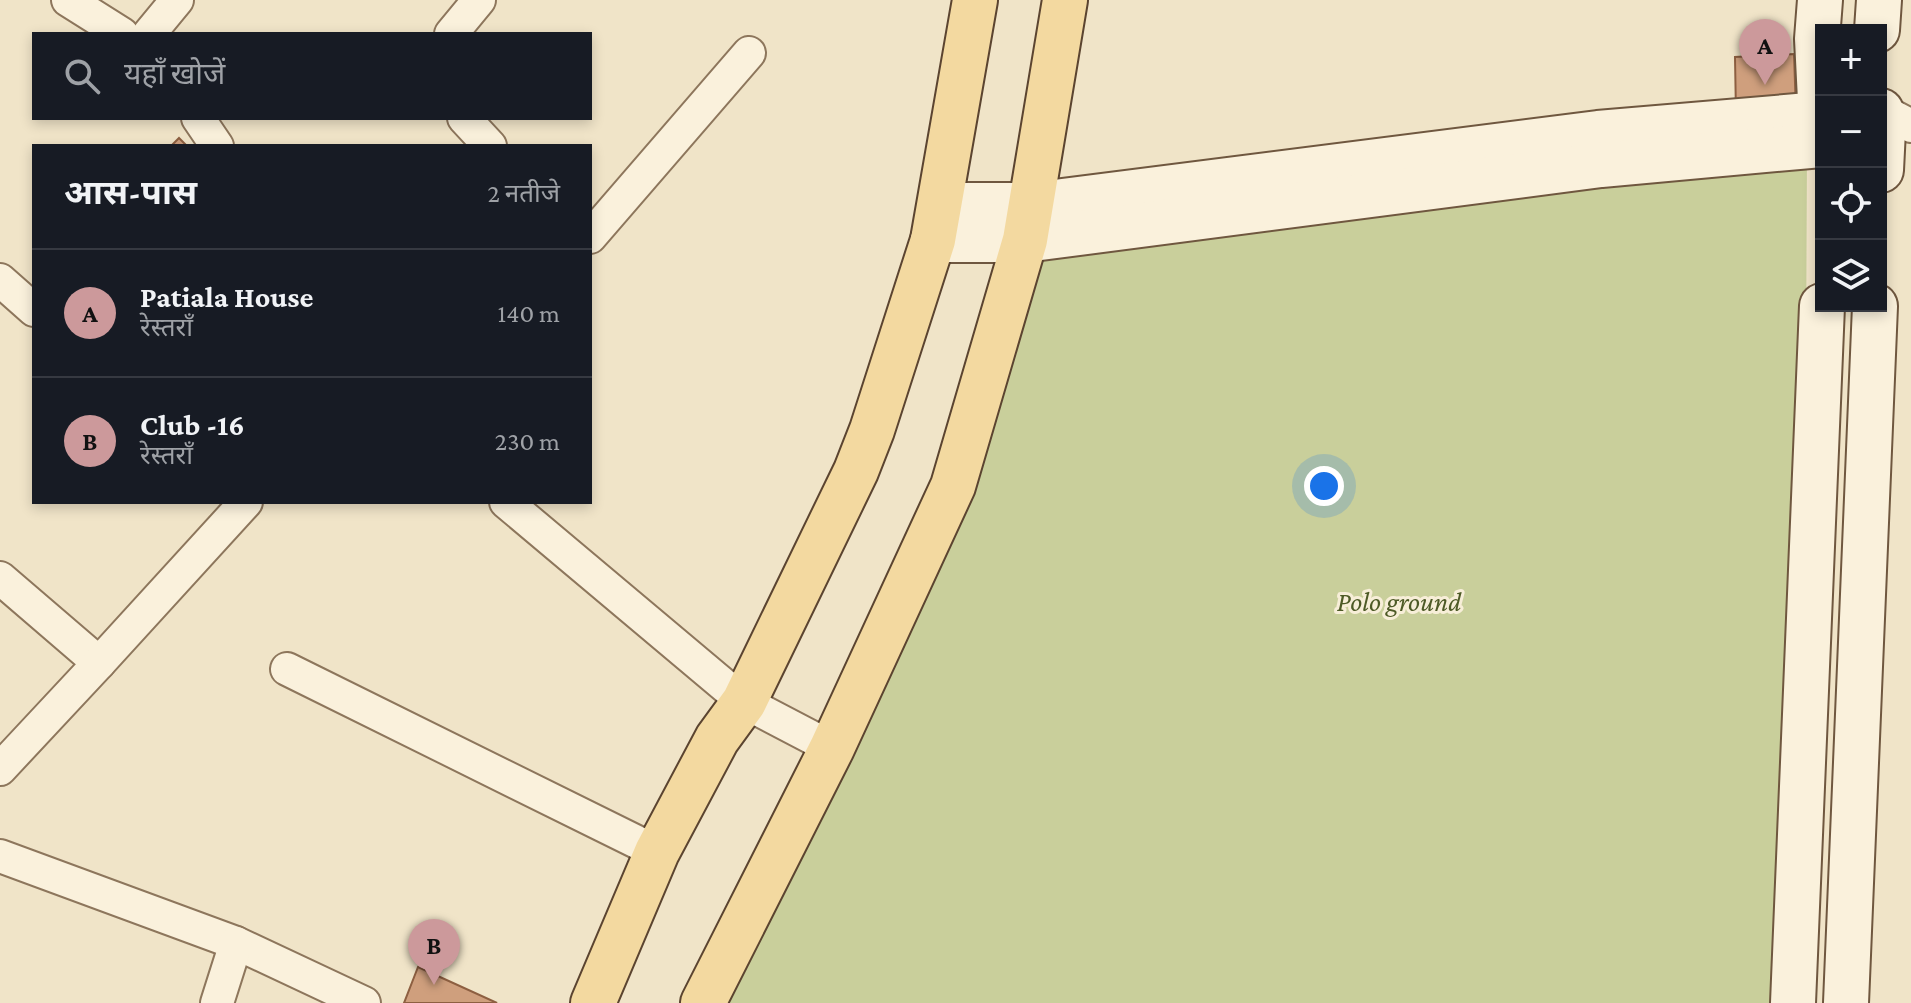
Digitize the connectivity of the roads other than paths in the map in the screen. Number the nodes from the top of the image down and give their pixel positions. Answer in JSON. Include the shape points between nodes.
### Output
{"nodes":[{"id":1,"x":68,"y":0,"type":"edge"},
{"id":2,"x":177,"y":0,"type":"edge"},
{"id":3,"x":479,"y":0,"type":"edge"},
{"id":4,"x":975,"y":0,"type":"edge"},
{"id":5,"x":1065,"y":0,"type":"edge"},
{"id":6,"x":1820,"y":0,"type":"edge"},
{"id":7,"x":1879,"y":0,"type":"edge"},
{"id":8,"x":1877,"y":24,"type":"edge"},
{"id":9,"x":119,"y":32,"type":"edge"},
{"id":10,"x":151,"y":32,"type":"edge"},
{"id":11,"x":453,"y":32,"type":"edge"},
{"id":12,"x":749,"y":53,"type":"dead end"},
{"id":13,"x":1820,"y":96,"type":"edge"},
{"id":14,"x":1815,"y":116,"type":"edge"},
{"id":15,"x":199,"y":120,"type":"edge"},
{"id":16,"x":466,"y":120,"type":"edge"},
{"id":17,"x":216,"y":144,"type":"edge"},
{"id":18,"x":488,"y":144,"type":"edge"},
{"id":19,"x":1815,"y":146,"type":"edge"},
{"id":20,"x":1028,"y":222,"type":"junction"},
{"id":21,"x":936,"y":223,"type":"junction"},
{"id":22,"x":592,"y":235,"type":"edge"},
{"id":23,"x":0,"y":280,"type":"edge"},
{"id":24,"x":32,"y":308,"type":"edge"},
{"id":25,"x":1822,"y":312,"type":"edge"},
{"id":26,"x":1875,"y":312,"type":"edge"},
{"id":27,"x":244,"y":504,"type":"edge"},
{"id":28,"x":508,"y":504,"type":"edge"},
{"id":29,"x":0,"y":578,"type":"edge"},
{"id":30,"x":99,"y":663,"type":"junction"},
{"id":31,"x":287,"y":669,"type":"dead end"},
{"id":32,"x":744,"y":702,"type":"junction"},
{"id":33,"x":832,"y":748,"type":"junction"},
{"id":34,"x":0,"y":769,"type":"edge"},
{"id":35,"x":657,"y":852,"type":"junction"},
{"id":36,"x":0,"y":856,"type":"edge"},
{"id":37,"x":236,"y":943,"type":"junction"},
{"id":38,"x":217,"y":1003,"type":"edge"},
{"id":39,"x":364,"y":1003,"type":"edge"},
{"id":40,"x":593,"y":1003,"type":"edge"},
{"id":41,"x":703,"y":1003,"type":"edge"},
{"id":42,"x":1793,"y":1003,"type":"edge"},
{"id":43,"x":1846,"y":1003,"type":"edge"}],
"edges":[{"from":1,"to":9,"type":"street"},
{"from":2,"to":10,"type":"street"},
{"from":3,"to":11,"type":"street"},
{"from":4,"to":21,"type":"main road"},
{"from":5,"to":20,"type":"main road"},
{"from":6,"to":13,"type":"main road"},
{"from":7,"to":8,"type":"main road"},
{"from":12,"to":22,"type":"street"},
{"from":14,"to":20,"type":"main road","via":[[1598,133]]},
{"from":15,"to":17,"type":"street"},
{"from":16,"to":18,"type":"street"},
{"from":19,"to":20,"type":"main road"},
{"from":20,"to":21,"type":"main road"},
{"from":20,"to":33,"type":"main road","via":[[953,486]]},
{"from":21,"to":32,"type":"main road","via":[[856,471]]},
{"from":23,"to":24,"type":"street"},
{"from":25,"to":42,"type":"main road"},
{"from":26,"to":43,"type":"main road"},
{"from":27,"to":30,"type":"street"},
{"from":28,"to":32,"type":"street"},
{"from":29,"to":30,"type":"street"},
{"from":30,"to":34,"type":"street"},
{"from":31,"to":35,"type":"street"},
{"from":32,"to":33,"type":"street"},
{"from":32,"to":35,"type":"main road","via":[[717,739]]},
{"from":33,"to":41,"type":"main road"},
{"from":35,"to":40,"type":"main road"},
{"from":36,"to":37,"type":"street"},
{"from":37,"to":38,"type":"street"},
{"from":37,"to":39,"type":"street"}]}
